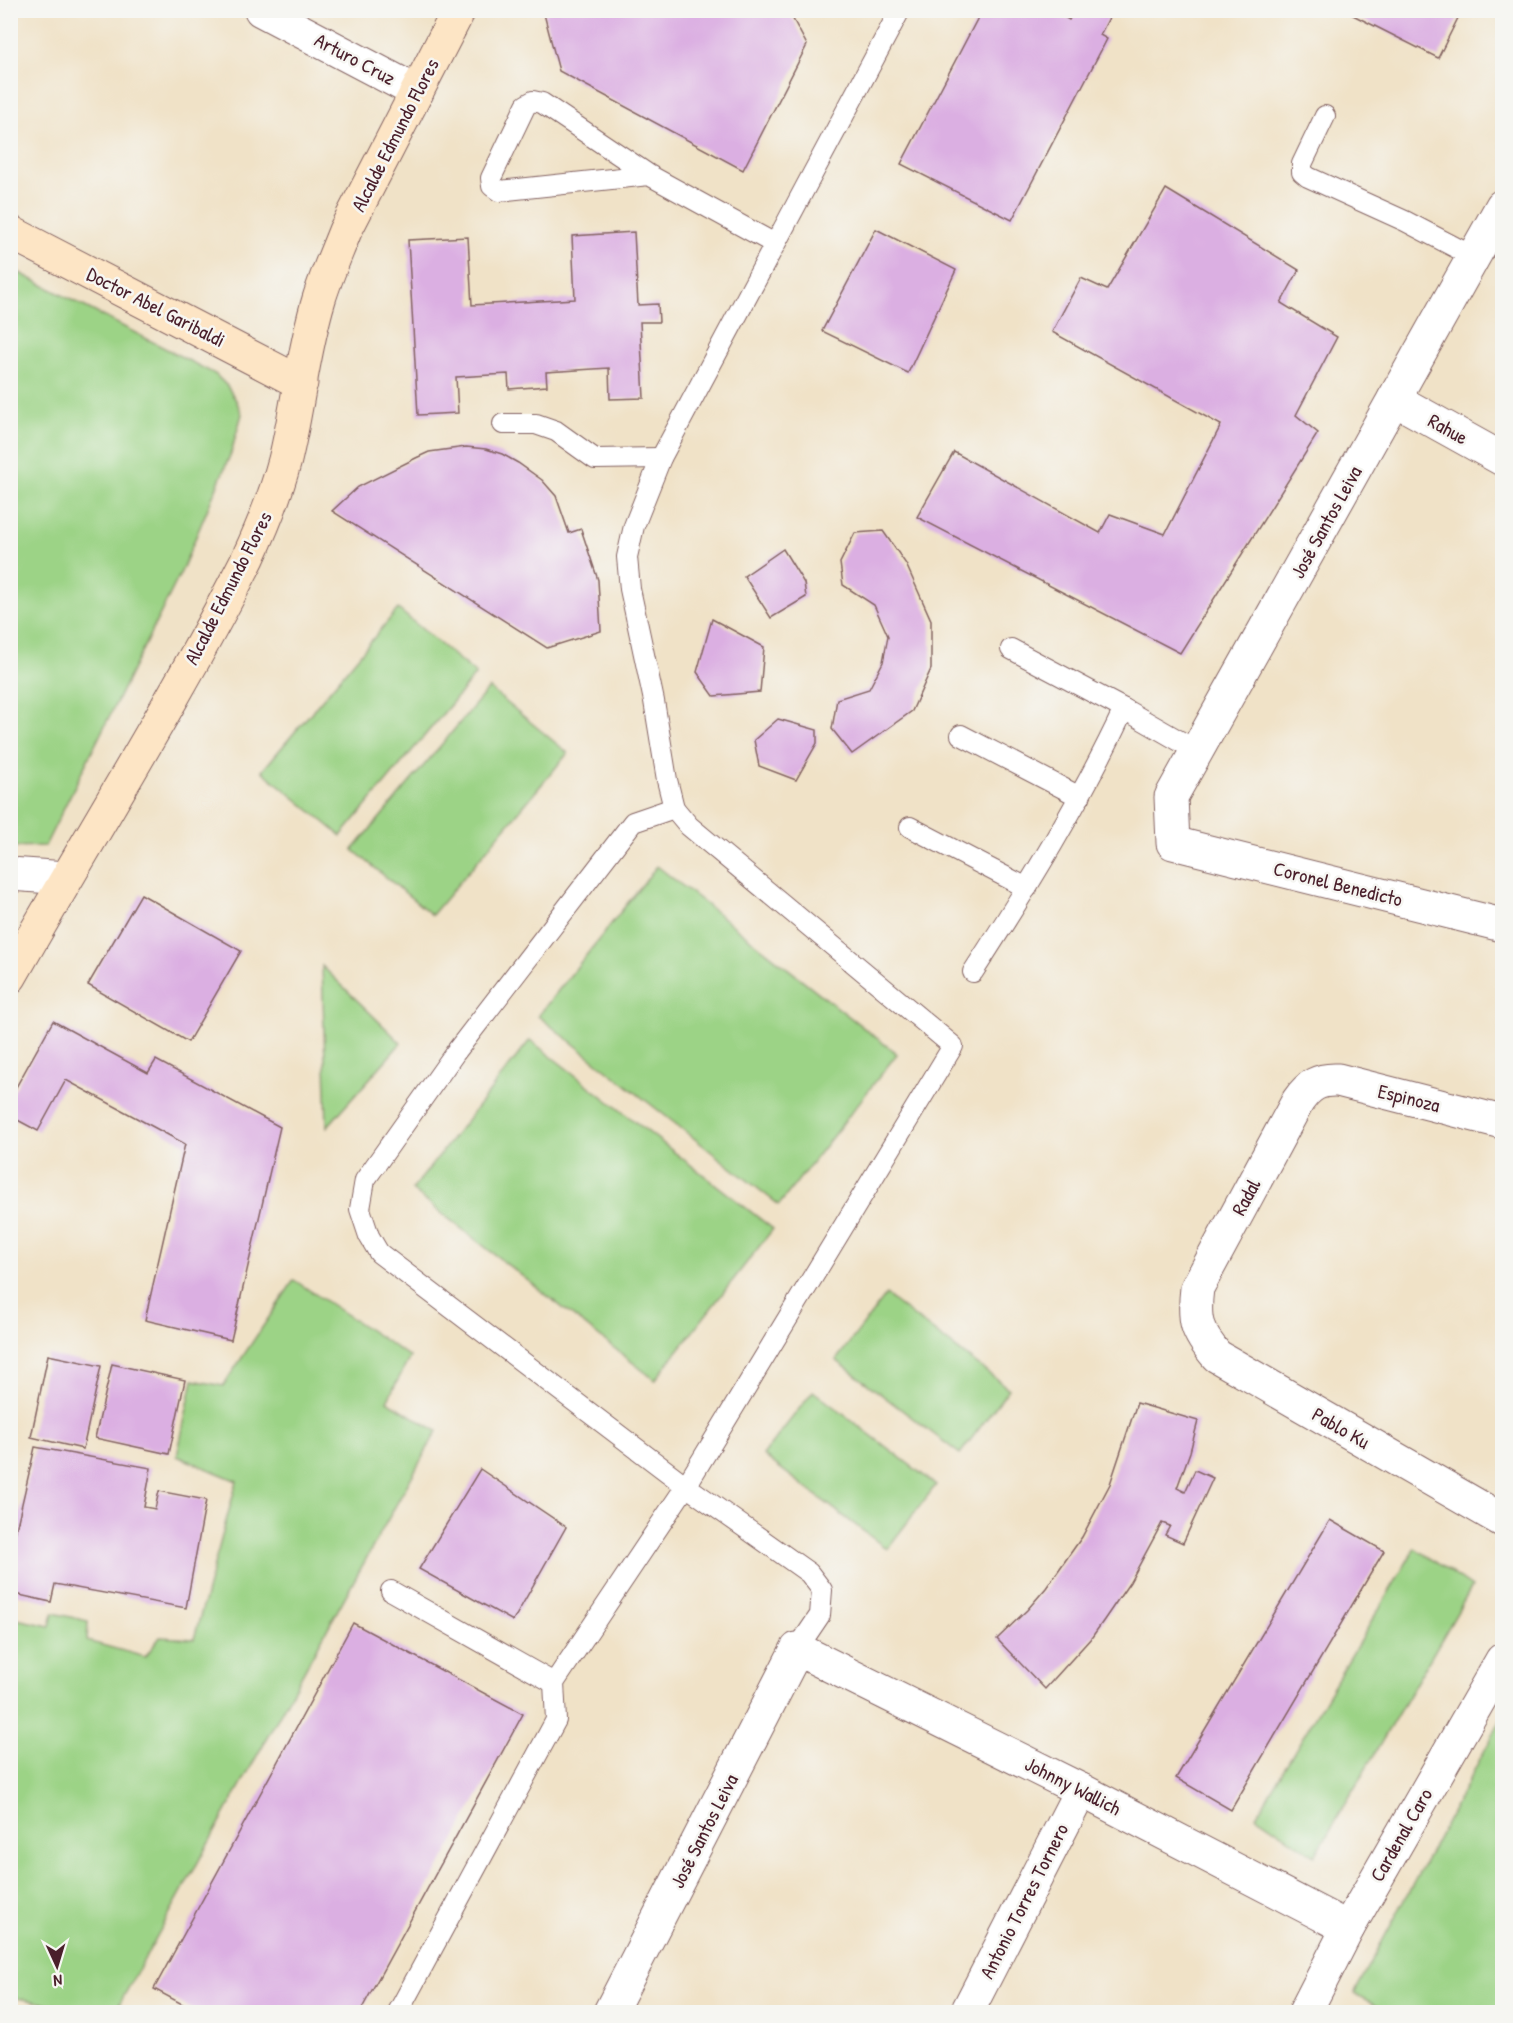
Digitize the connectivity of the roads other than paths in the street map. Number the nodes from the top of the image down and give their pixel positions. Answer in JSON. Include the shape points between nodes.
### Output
{"nodes":[{"id":1,"x":261,"y":10,"type":"edge"},
{"id":2,"x":459,"y":10,"type":"edge"},
{"id":3,"x":900,"y":10,"type":"edge"},
{"id":4,"x":417,"y":92,"type":"junction"},
{"id":5,"x":1325,"y":116,"type":"dead end"},
{"id":6,"x":649,"y":175,"type":"junction"},
{"id":7,"x":1503,"y":206,"type":"edge"},
{"id":8,"x":10,"y":232,"type":"edge"},
{"id":9,"x":775,"y":244,"type":"junction"},
{"id":10,"x":1474,"y":257,"type":"junction"},
{"id":11,"x":302,"y":383,"type":"junction"},
{"id":12,"x":1394,"y":399,"type":"junction"},
{"id":13,"x":503,"y":424,"type":"dead end"},
{"id":14,"x":661,"y":458,"type":"junction"},
{"id":15,"x":1503,"y":459,"type":"edge"},
{"id":16,"x":1011,"y":649,"type":"dead end"},
{"id":17,"x":1124,"y":709,"type":"junction"},
{"id":18,"x":961,"y":735,"type":"dead end"},
{"id":19,"x":1197,"y":751,"type":"junction"},
{"id":20,"x":1080,"y":797,"type":"junction"},
{"id":21,"x":674,"y":808,"type":"junction"},
{"id":22,"x":910,"y":827,"type":"dead end"},
{"id":23,"x":1173,"y":843,"type":"joint"},
{"id":24,"x":10,"y":874,"type":"edge"},
{"id":25,"x":66,"y":878,"type":"junction"},
{"id":26,"x":1028,"y":888,"type":"junction"},
{"id":27,"x":1503,"y":925,"type":"edge"},
{"id":28,"x":973,"y":972,"type":"dead end"},
{"id":29,"x":10,"y":977,"type":"edge"},
{"id":30,"x":1316,"y":1083,"type":"joint"},
{"id":31,"x":1503,"y":1122,"type":"edge"},
{"id":32,"x":1195,"y":1320,"type":"joint"},
{"id":33,"x":686,"y":1486,"type":"junction"},
{"id":34,"x":1503,"y":1520,"type":"edge"},
{"id":35,"x":391,"y":1591,"type":"dead end"},
{"id":36,"x":797,"y":1649,"type":"junction"},
{"id":37,"x":1503,"y":1660,"type":"edge"},
{"id":38,"x":554,"y":1683,"type":"junction"},
{"id":39,"x":1081,"y":1790,"type":"junction"},
{"id":40,"x":1348,"y":1928,"type":"junction"},
{"id":41,"x":398,"y":2013,"type":"edge"},
{"id":42,"x":610,"y":2013,"type":"edge"},
{"id":43,"x":967,"y":2013,"type":"edge"},
{"id":44,"x":1305,"y":2013,"type":"edge"}],
"edges":[{"from":1,"to":4,"type":"street","name":"Arturo Cruz"},
{"from":2,"to":4,"type":"street","name":"Alcalde Edmundo Flores"},
{"from":3,"to":9,"type":"lane"},
{"from":4,"to":11,"type":"street","name":"Alcalde Edmundo Flores","via":[[331,266],[319,300]]},
{"from":5,"to":10,"type":"lane","via":[[1302,164],[1302,172]]},
{"from":6,"to":6,"type":"lane","via":[[542,103],[533,101],[526,105],[491,178],[492,186],[499,191]]},
{"from":6,"to":9,"type":"lane"},
{"from":7,"to":10,"type":"street","name":"José Santos Leiva"},
{"from":8,"to":11,"type":"street","name":"Doctor Abel Garibaldi"},
{"from":9,"to":14,"type":"lane"},
{"from":10,"to":12,"type":"street","name":"José Santos Leiva"},
{"from":11,"to":25,"type":"street","name":"Alcalde Edmundo Flores","via":[[285,462],[248,558],[120,790]]},
{"from":12,"to":15,"type":"street","name":"Rahue"},
{"from":12,"to":19,"type":"street","name":"José Santos Leiva"},
{"from":13,"to":14,"type":"lane","via":[[536,424],[556,431],[595,459]]},
{"from":14,"to":21,"type":"lane","via":[[634,526],[627,557]]},
{"from":16,"to":17,"type":"lane"},
{"from":17,"to":19,"type":"lane"},
{"from":17,"to":20,"type":"lane"},
{"from":18,"to":20,"type":"lane"},
{"from":19,"to":23,"type":"street","name":"José Santos Leiva","via":[[1171,797]]},
{"from":20,"to":26,"type":"lane"},
{"from":21,"to":33,"type":"lane","via":[[689,826],[953,1046]]},
{"from":21,"to":33,"type":"lane","via":[[633,822],[455,1053],[365,1180],[360,1209],[379,1253]]},
{"from":22,"to":26,"type":"lane"},
{"from":23,"to":27,"type":"street","name":"Coronel Benedicto"},
{"from":24,"to":25,"type":"street"},
{"from":25,"to":29,"type":"street","name":"Alcalde Edmundo Flores"},
{"from":26,"to":28,"type":"lane"},
{"from":30,"to":31,"type":"street","name":"Espinoza","via":[[1338,1080]]},
{"from":30,"to":32,"type":"street","name":"Radal","via":[[1298,1101],[1197,1288]]},
{"from":32,"to":34,"type":"street","name":"Pablo Ku","via":[[1199,1333],[1217,1356]]},
{"from":33,"to":36,"type":"lane","via":[[808,1573],[822,1590],[820,1615]]},
{"from":33,"to":38,"type":"lane"},
{"from":35,"to":38,"type":"lane"},
{"from":36,"to":39,"type":"street","name":"Johnny Wallich"},
{"from":36,"to":42,"type":"street","name":"José Santos Leiva"},
{"from":37,"to":40,"type":"street","name":"Cardenal Caro"},
{"from":38,"to":41,"type":"lane","via":[[555,1720]]},
{"from":39,"to":40,"type":"street","name":"Johnny Wallich"},
{"from":39,"to":43,"type":"street","name":"Antonio Torres Tornero"},
{"from":40,"to":44,"type":"street","name":"Cardenal Caro"}]}
